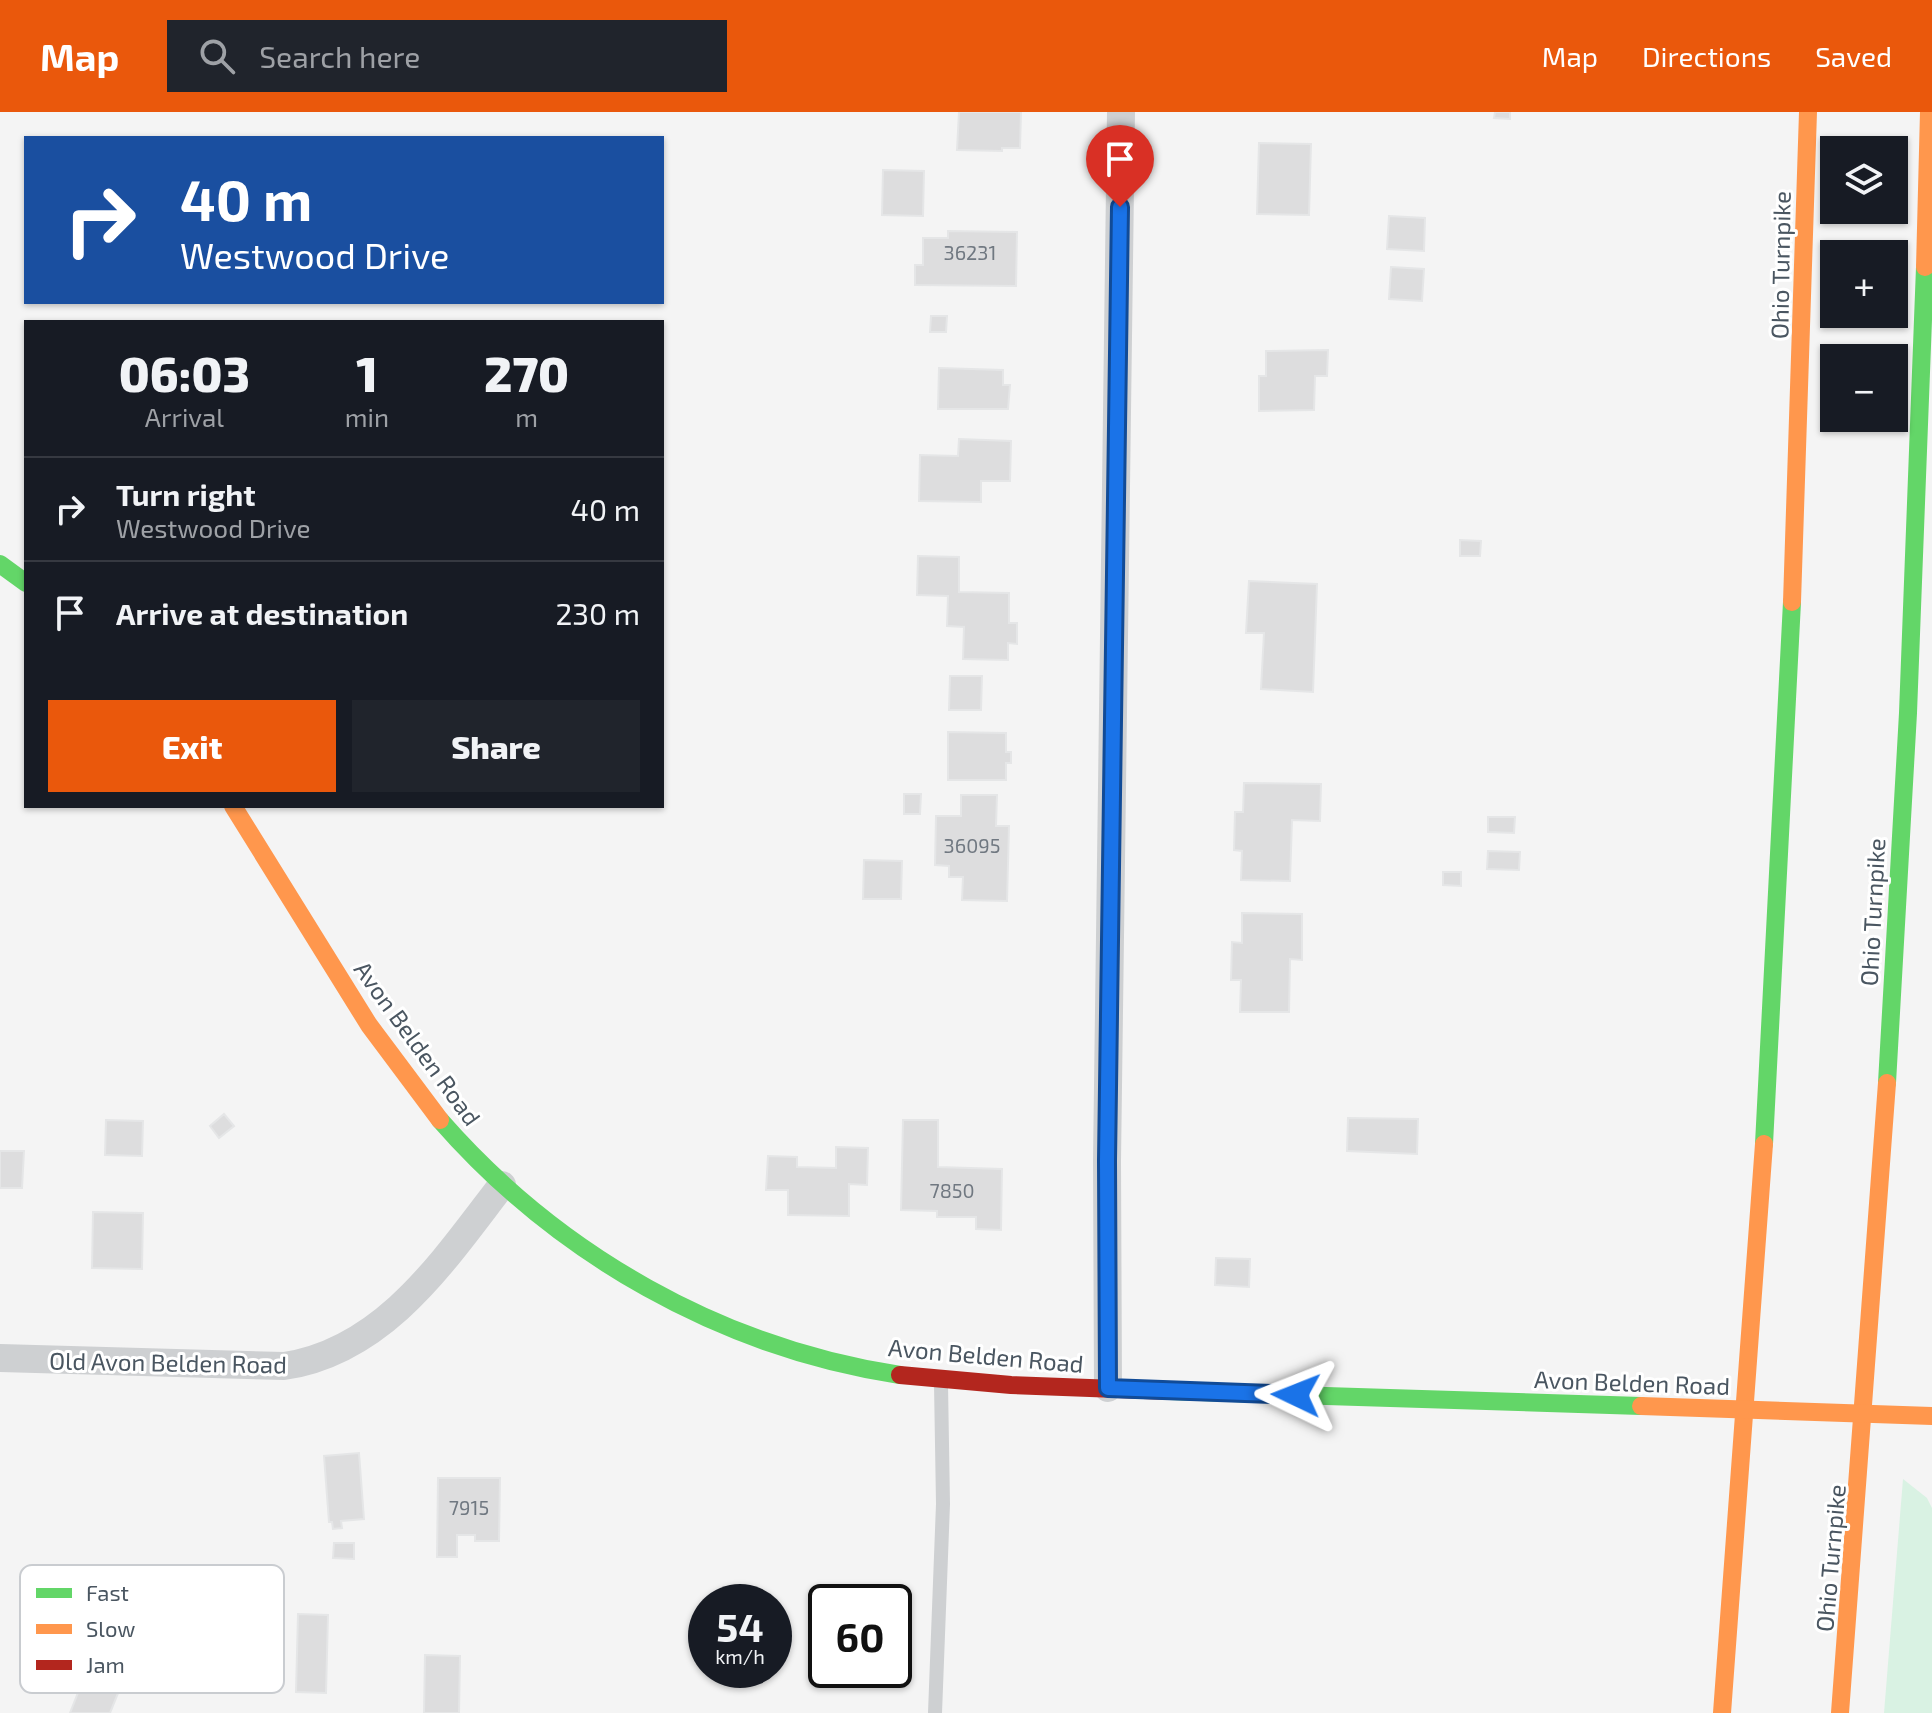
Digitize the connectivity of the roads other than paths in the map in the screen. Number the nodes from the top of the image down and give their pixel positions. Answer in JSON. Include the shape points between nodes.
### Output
{"nodes":[{"id":1,"x":1121,"y":112,"type":"edge"},
{"id":2,"x":1808,"y":112,"type":"edge"},
{"id":3,"x":1929,"y":112,"type":"edge"},
{"id":4,"x":0,"y":564,"type":"edge"},
{"id":5,"x":24,"y":582,"type":"edge"},
{"id":6,"x":234,"y":808,"type":"edge"},
{"id":7,"x":502,"y":1185,"type":"junction"},
{"id":8,"x":0,"y":1358,"type":"edge"},
{"id":9,"x":940,"y":1380,"type":"junction"},
{"id":10,"x":1108,"y":1388,"type":"junction"},
{"id":11,"x":1932,"y":1416,"type":"edge"},
{"id":12,"x":935,"y":1713,"type":"edge"},
{"id":13,"x":1722,"y":1713,"type":"edge"},
{"id":14,"x":1840,"y":1713,"type":"edge"}],
"edges":[{"from":1,"to":10,"type":"street"},
{"from":2,"to":13,"type":"main road","name":"Ohio Turnpike","via":[[1799,450],[1770,1000]]},
{"from":3,"to":14,"type":"main road","name":"Ohio Turnpike","via":[[1903,801],[1869,1382]]},
{"from":4,"to":5,"type":"main road"},
{"from":6,"to":7,"type":"main road","name":"Avon Belden Road","via":[[404,1072],[462,1145]]},
{"from":7,"to":8,"type":"street","name":"Old Avon Belden Road","via":[[396,1311],[325,1356],[284,1366]]},
{"from":7,"to":9,"type":"main road","name":"Avon Belden Road","via":[[601,1261],[678,1304],[817,1357]]},
{"from":9,"to":10,"type":"main road","name":"Avon Belden Road"},
{"from":9,"to":12,"type":"lane","via":[[943,1504]]},
{"from":10,"to":11,"type":"main road","name":"Avon Belden Road","bridge":true}]}
